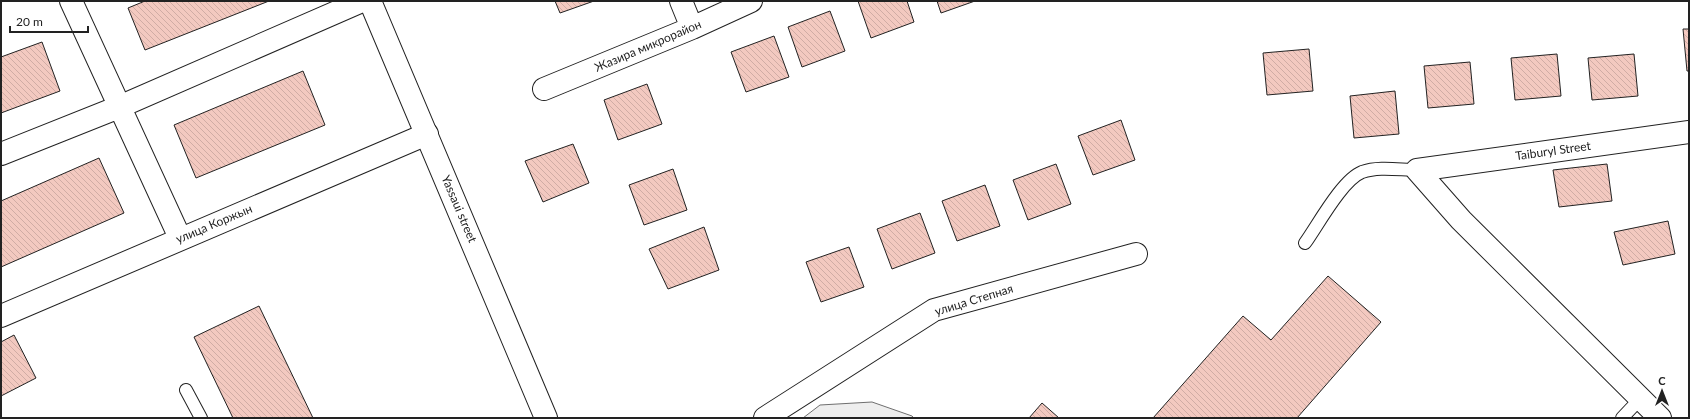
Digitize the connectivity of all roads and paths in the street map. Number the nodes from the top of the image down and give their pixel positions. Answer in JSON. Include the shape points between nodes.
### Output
{"nodes":[{"id":1,"x":71,"y":1,"type":"edge"},
{"id":2,"x":362,"y":1,"type":"edge"},
{"id":3,"x":370,"y":1,"type":"edge"},
{"id":4,"x":681,"y":1,"type":"edge"},
{"id":5,"x":751,"y":1,"type":"edge"},
{"id":6,"x":692,"y":28,"type":"junction"},
{"id":7,"x":544,"y":89,"type":"dead end"},
{"id":8,"x":119,"y":107,"type":"junction"},
{"id":9,"x":1689,"y":132,"type":"edge"},
{"id":10,"x":427,"y":134,"type":"junction"},
{"id":11,"x":1,"y":154,"type":"edge"},
{"id":12,"x":1417,"y":170,"type":"junction"},
{"id":13,"x":180,"y":238,"type":"junction"},
{"id":14,"x":1305,"y":243,"type":"dead end"},
{"id":15,"x":1136,"y":254,"type":"dead end"},
{"id":16,"x":1,"y":316,"type":"edge"},
{"id":17,"x":186,"y":390,"type":"dead end"},
{"id":18,"x":1640,"y":399,"type":"junction"},
{"id":19,"x":201,"y":418,"type":"edge"},
{"id":20,"x":546,"y":418,"type":"edge"},
{"id":21,"x":765,"y":418,"type":"edge"},
{"id":22,"x":1622,"y":418,"type":"edge"},
{"id":23,"x":1660,"y":418,"type":"edge"}],
"edges":[{"from":1,"to":8,"type":"street"},
{"from":2,"to":8,"type":"street"},
{"from":3,"to":10,"type":"street","name":"Yassaui street"},
{"from":4,"to":6,"type":"street"},
{"from":5,"to":6,"type":"street","name":"Жазира микрорайон"},
{"from":6,"to":7,"type":"street","name":"Жазира микрорайон"},
{"from":8,"to":11,"type":"street"},
{"from":8,"to":13,"type":"street"},
{"from":9,"to":12,"type":"street","name":"Taiburyl Street"},
{"from":10,"to":13,"type":"street","name":"улица Коржын"},
{"from":10,"to":20,"type":"street","name":"Yassaui street"},
{"from":12,"to":14,"type":"lane","via":[[1383,169],[1362,172],[1344,186]]},
{"from":12,"to":18,"type":"street","via":[[1461,220]]},
{"from":13,"to":16,"type":"street","name":"улица Коржын"},
{"from":15,"to":21,"type":"street","name":"улица Степная","via":[[934,310]]},
{"from":17,"to":19,"type":"lane"},
{"from":18,"to":22,"type":"lane"},
{"from":18,"to":23,"type":"street"}]}
